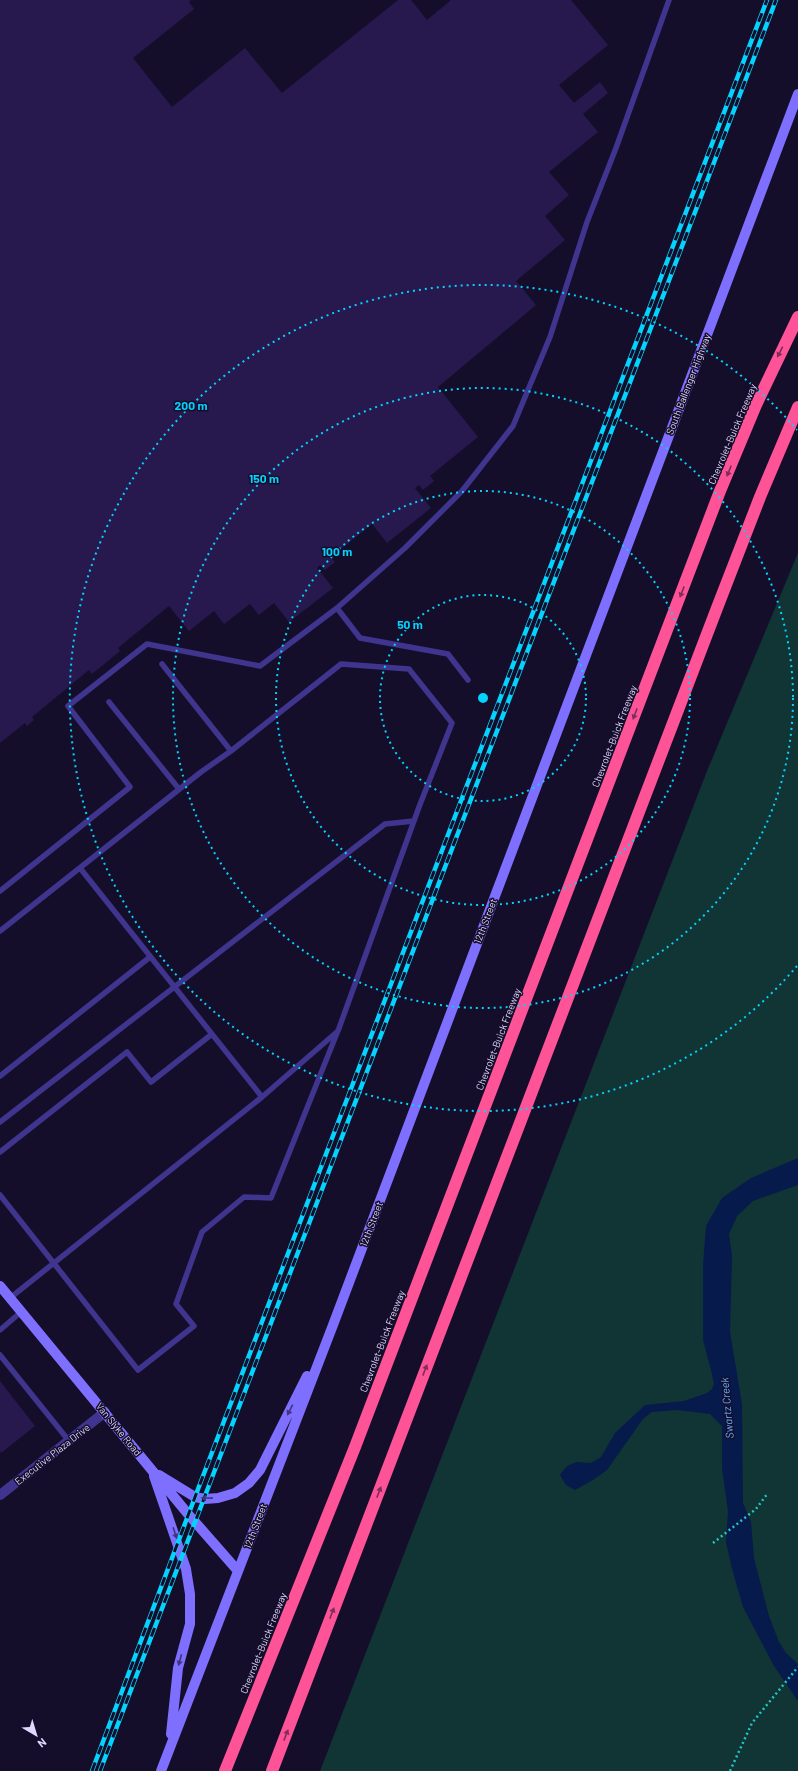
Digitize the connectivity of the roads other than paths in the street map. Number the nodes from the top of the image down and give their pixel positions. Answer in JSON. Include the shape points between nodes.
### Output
{"nodes":[{"id":1,"x":669,"y":0,"type":"edge"},
{"id":2,"x":798,"y":94,"type":"edge"},
{"id":3,"x":798,"y":317,"type":"edge"},
{"id":4,"x":798,"y":407,"type":"edge"},
{"id":5,"x":336,"y":608,"type":"junction"},
{"id":6,"x":162,"y":664,"type":"dead end"},
{"id":7,"x":578,"y":675,"type":"joint"},
{"id":8,"x":468,"y":680,"type":"dead end"},
{"id":9,"x":109,"y":702,"type":"dead end"},
{"id":10,"x":231,"y":751,"type":"junction"},
{"id":11,"x":179,"y":789,"type":"junction"},
{"id":12,"x":414,"y":821,"type":"junction"},
{"id":13,"x":80,"y":868,"type":"junction"},
{"id":14,"x":0,"y":891,"type":"edge"},
{"id":15,"x":0,"y":931,"type":"edge"},
{"id":16,"x":150,"y":956,"type":"junction"},
{"id":17,"x":174,"y":987,"type":"junction"},
{"id":18,"x":338,"y":1031,"type":"junction"},
{"id":19,"x":212,"y":1034,"type":"junction"},
{"id":20,"x":0,"y":1076,"type":"edge"},
{"id":21,"x":262,"y":1097,"type":"junction"},
{"id":22,"x":0,"y":1122,"type":"edge"},
{"id":23,"x":0,"y":1152,"type":"edge"},
{"id":24,"x":0,"y":1195,"type":"edge"},
{"id":25,"x":53,"y":1263,"type":"junction"},
{"id":26,"x":0,"y":1286,"type":"edge"},
{"id":27,"x":10,"y":1298,"type":"junction"},
{"id":28,"x":22,"y":1312,"type":"junction"},
{"id":29,"x":333,"y":1325,"type":"junction"},
{"id":30,"x":0,"y":1330,"type":"edge"},
{"id":31,"x":0,"y":1355,"type":"edge"},
{"id":32,"x":105,"y":1412,"type":"junction"},
{"id":33,"x":69,"y":1441,"type":"junction"},
{"id":34,"x":152,"y":1470,"type":"junction"},
{"id":35,"x":2,"y":1490,"type":"edge"},
{"id":36,"x":238,"y":1571,"type":"junction"},
{"id":37,"x":170,"y":1747,"type":"junction"},
{"id":38,"x":161,"y":1771,"type":"edge"},
{"id":39,"x":225,"y":1771,"type":"edge"},
{"id":40,"x":272,"y":1771,"type":"edge"}],
"edges":[{"from":1,"to":5,"type":"lane","via":[[587,222],[550,337],[513,426],[462,491],[405,548]]},
{"from":2,"to":7,"type":"street","name":"South Ballenger Highway"},
{"from":3,"to":39,"type":"highway","name":"Chevrolet-Buick Freeway","one_way":true,"via":[[756,405],[720,491],[358,1439]]},
{"from":40,"to":4,"type":"highway","one_way":true,"via":[[760,497]]},
{"from":5,"to":8,"type":"lane","via":[[360,638],[448,654]]},
{"from":5,"to":14,"type":"lane","via":[[260,666],[147,644],[68,706],[130,787]]},
{"from":6,"to":10,"type":"lane"},
{"from":7,"to":29,"type":"street","name":"12th Street"},
{"from":9,"to":11,"type":"lane"},
{"from":10,"to":11,"type":"lane"},
{"from":10,"to":12,"type":"lane","via":[[341,664],[409,669],[452,723]]},
{"from":11,"to":13,"type":"lane"},
{"from":12,"to":17,"type":"lane","via":[[385,824]]},
{"from":12,"to":18,"type":"lane"},
{"from":13,"to":15,"type":"lane"},
{"from":13,"to":16,"type":"lane"},
{"from":16,"to":17,"type":"lane"},
{"from":16,"to":20,"type":"lane"},
{"from":17,"to":19,"type":"lane"},
{"from":17,"to":22,"type":"lane"},
{"from":18,"to":21,"type":"lane"},
{"from":18,"to":25,"type":"lane","via":[[271,1198],[244,1197],[202,1232],[176,1304],[194,1326],[138,1370]]},
{"from":19,"to":21,"type":"lane"},
{"from":19,"to":23,"type":"lane","via":[[151,1082],[127,1052]]},
{"from":21,"to":25,"type":"lane"},
{"from":24,"to":25,"type":"lane"},
{"from":25,"to":27,"type":"lane"},
{"from":26,"to":27,"type":"street","name":"Van Slyke Road"},
{"from":27,"to":28,"type":"street","name":"Van Slyke Road"},
{"from":28,"to":30,"type":"lane"},
{"from":28,"to":32,"type":"street","name":"Van Slyke Road"},
{"from":29,"to":34,"type":"street","one_way":true,"via":[[260,1470],[249,1484],[235,1493],[204,1499],[195,1497]]},
{"from":29,"to":36,"type":"street","name":"12th Street"},
{"from":31,"to":33,"type":"lane"},
{"from":32,"to":33,"type":"street","name":"Executive Plaza Drive"},
{"from":32,"to":34,"type":"street","name":"Van Slyke Road"},
{"from":33,"to":35,"type":"street","name":"Executive Plaza Drive"},
{"from":34,"to":36,"type":"street","name":"Van Slyke Road"},
{"from":34,"to":37,"type":"street","one_way":true,"via":[[186,1569],[190,1594],[190,1624],[178,1668]]},
{"from":36,"to":37,"type":"street","name":"12th Street"},
{"from":37,"to":38,"type":"street","name":"12th Street"}]}
